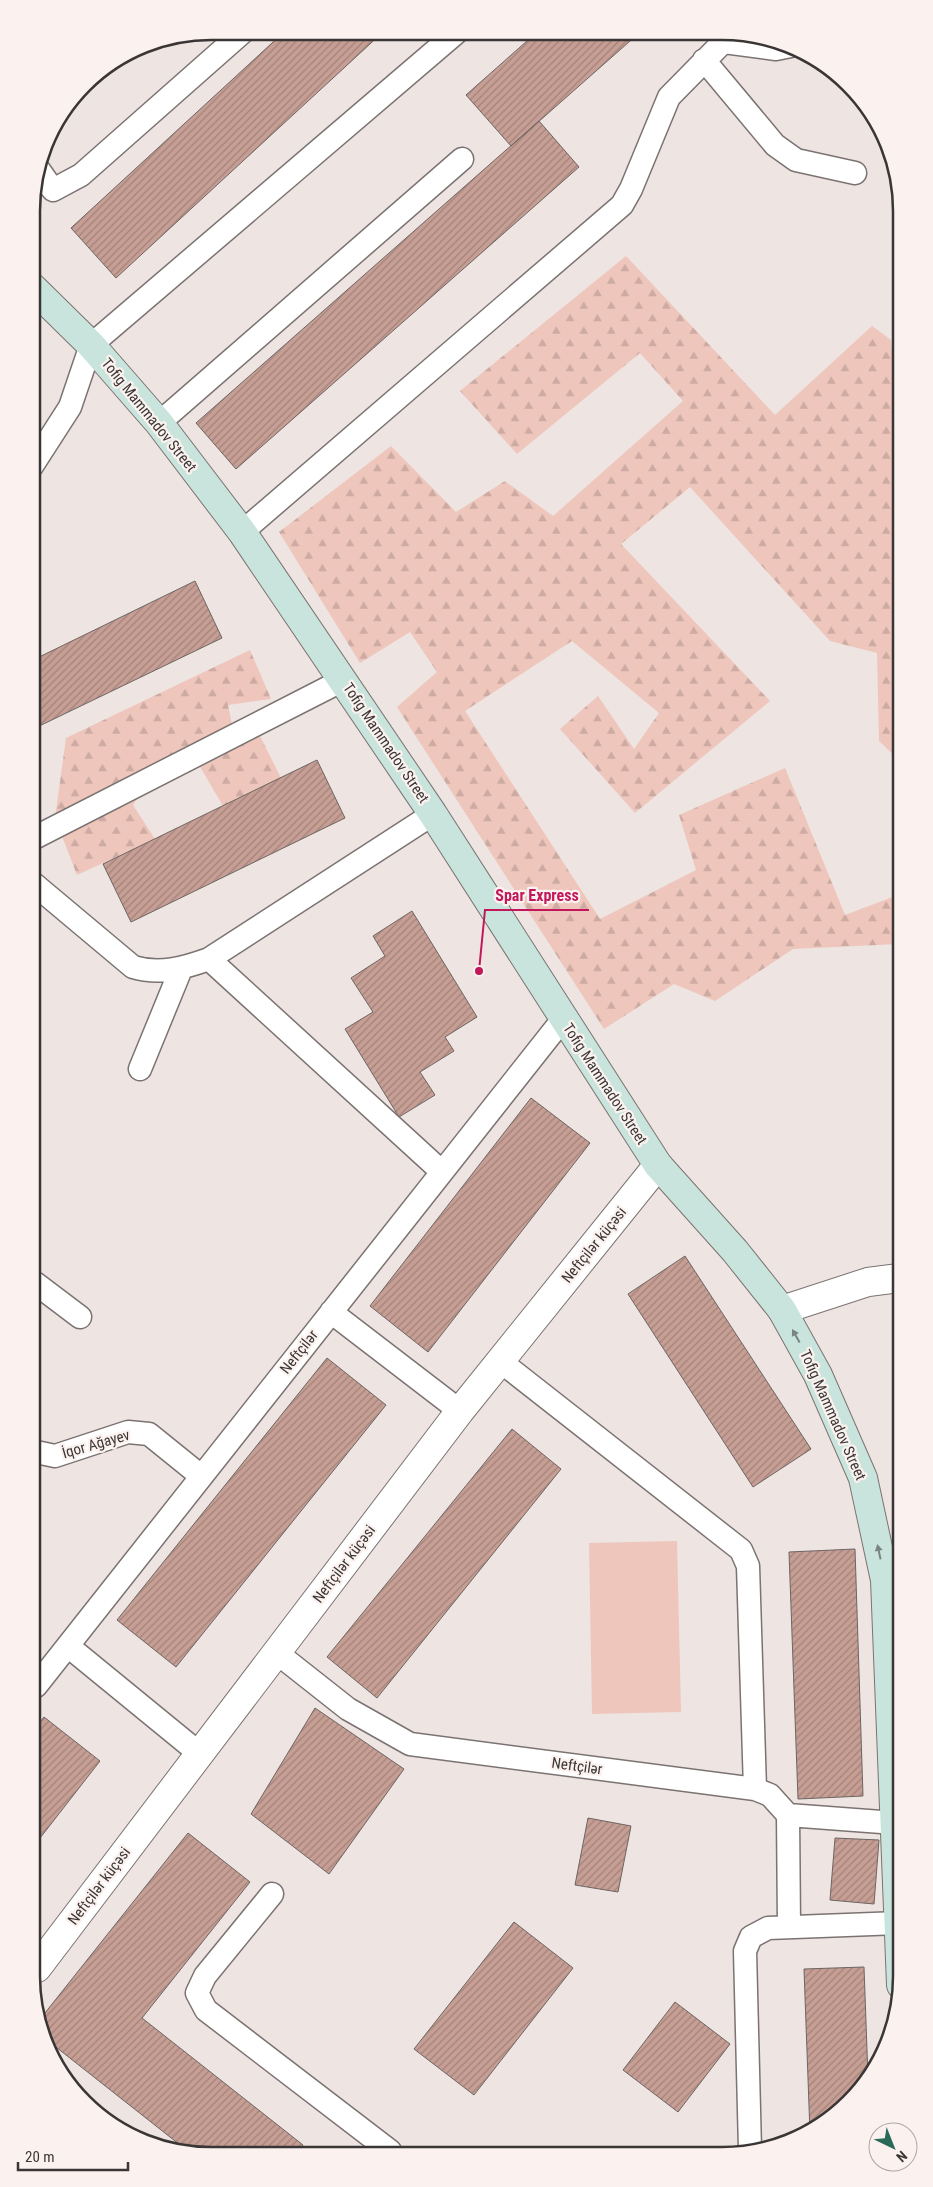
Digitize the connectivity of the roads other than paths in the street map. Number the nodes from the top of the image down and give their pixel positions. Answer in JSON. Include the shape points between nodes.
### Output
{"nodes":[{"id":1,"x":235,"y":40,"type":"edge"},
{"id":2,"x":448,"y":40,"type":"edge"},
{"id":3,"x":726,"y":40,"type":"edge"},
{"id":4,"x":740,"y":41,"type":"edge"},
{"id":5,"x":777,"y":49,"type":"edge"},
{"id":6,"x":704,"y":60,"type":"junction"},
{"id":7,"x":462,"y":159,"type":"dead end"},
{"id":8,"x":855,"y":173,"type":"dead end"},
{"id":9,"x":44,"y":177,"type":"edge"},
{"id":10,"x":40,"y":295,"type":"edge"},
{"id":11,"x":91,"y":345,"type":"junction"},
{"id":12,"x":158,"y":423,"type":"junction"},
{"id":13,"x":40,"y":454,"type":"edge"},
{"id":14,"x":242,"y":532,"type":"junction"},
{"id":15,"x":343,"y":680,"type":"junction"},
{"id":16,"x":433,"y":814,"type":"junction"},
{"id":17,"x":40,"y":835,"type":"edge"},
{"id":18,"x":40,"y":891,"type":"edge"},
{"id":19,"x":209,"y":959,"type":"junction"},
{"id":20,"x":181,"y":969,"type":"junction"},
{"id":21,"x":563,"y":1018,"type":"junction"},
{"id":22,"x":140,"y":1069,"type":"dead end"},
{"id":23,"x":658,"y":1165,"type":"junction"},
{"id":24,"x":441,"y":1171,"type":"junction"},
{"id":25,"x":893,"y":1279,"type":"edge"},
{"id":26,"x":40,"y":1287,"type":"edge"},
{"id":27,"x":782,"y":1310,"type":"junction"},
{"id":28,"x":331,"y":1312,"type":"junction"},
{"id":29,"x":80,"y":1317,"type":"dead end"},
{"id":30,"x":500,"y":1361,"type":"junction"},
{"id":31,"x":460,"y":1411,"type":"junction"},
{"id":32,"x":40,"y":1453,"type":"edge"},
{"id":33,"x":201,"y":1476,"type":"junction"},
{"id":34,"x":68,"y":1646,"type":"junction"},
{"id":35,"x":277,"y":1653,"type":"junction"},
{"id":36,"x":40,"y":1681,"type":"edge"},
{"id":37,"x":200,"y":1754,"type":"junction"},
{"id":38,"x":893,"y":1774,"type":"edge"},
{"id":39,"x":755,"y":1789,"type":"junction"},
{"id":40,"x":788,"y":1815,"type":"junction"},
{"id":41,"x":893,"y":1823,"type":"edge"},
{"id":42,"x":272,"y":1894,"type":"dead end"},
{"id":43,"x":893,"y":1923,"type":"edge"},
{"id":44,"x":789,"y":1926,"type":"junction"},
{"id":45,"x":40,"y":1964,"type":"edge"},
{"id":46,"x":750,"y":2145,"type":"edge"},
{"id":47,"x":385,"y":2147,"type":"edge"}],
"edges":[{"from":1,"to":9,"type":"lane","via":[[81,175],[53,190]]},
{"from":2,"to":11,"type":"lane"},
{"from":3,"to":6,"type":"lane"},
{"from":4,"to":5,"type":"lane"},
{"from":6,"to":8,"type":"lane","via":[[774,145],[796,160]]},
{"from":6,"to":14,"type":"lane","via":[[669,97],[622,204]]},
{"from":7,"to":12,"type":"lane"},
{"from":10,"to":11,"type":"street","name":"Tofig Mammadov Street"},
{"from":11,"to":12,"type":"street","name":"Tofig Mammadov Street"},
{"from":11,"to":13,"type":"lane","via":[[70,407]]},
{"from":12,"to":14,"type":"street","name":"Tofig Mammadov Street"},
{"from":14,"to":15,"type":"street","name":"Tofig Mammadov Street"},
{"from":15,"to":16,"type":"street","name":"Tofig Mammadov Street"},
{"from":15,"to":17,"type":"lane"},
{"from":16,"to":19,"type":"lane"},
{"from":16,"to":21,"type":"street","name":"Tofig Mammadov Street"},
{"from":18,"to":20,"type":"lane","via":[[133,967],[149,972]]},
{"from":19,"to":20,"type":"lane"},
{"from":19,"to":24,"type":"lane"},
{"from":20,"to":22,"type":"lane"},
{"from":21,"to":23,"type":"street","name":"Tofig Mammadov Street"},
{"from":21,"to":24,"type":"lane","name":"Neftçilər"},
{"from":23,"to":27,"type":"street","name":"Tofig Mammadov Street","via":[[735,1251]]},
{"from":23,"to":30,"type":"street","name":"Neftçilər küçəsi"},
{"from":24,"to":28,"type":"lane","name":"Neftçilər"},
{"from":25,"to":27,"type":"street","via":[[868,1282]]},
{"from":26,"to":29,"type":"lane"},
{"from":38,"to":27,"type":"street","name":"Tofig Mammadov Street","one_way":true,"via":[[885,1580],[864,1478],[818,1375]]},
{"from":28,"to":31,"type":"lane"},
{"from":28,"to":33,"type":"lane","name":"Neftçilər"},
{"from":30,"to":31,"type":"street","name":"Neftçilər küçəsi"},
{"from":30,"to":39,"type":"lane","via":[[741,1550],[748,1566]]},
{"from":31,"to":35,"type":"street","name":"Neftçilər küçəsi"},
{"from":32,"to":33,"type":"lane","name":"İqor Ağayev","via":[[55,1456],[128,1432],[149,1434]]},
{"from":33,"to":34,"type":"lane","name":"Neftçilər"},
{"from":34,"to":36,"type":"lane","name":"Neftçilər"},
{"from":34,"to":37,"type":"lane"},
{"from":35,"to":37,"type":"street","name":"Neftçilər küçəsi"},
{"from":35,"to":39,"type":"lane","name":"Neftçilər","via":[[348,1709],[410,1744]]},
{"from":37,"to":45,"type":"street","name":"Neftçilər küçəsi"},
{"from":39,"to":40,"type":"lane","name":"Neftçilər","via":[[770,1795]]},
{"from":40,"to":41,"type":"lane"},
{"from":40,"to":44,"type":"lane"},
{"from":42,"to":47,"type":"lane","via":[[205,1976],[197,1993],[206,2010]]},
{"from":43,"to":44,"type":"lane"},
{"from":44,"to":46,"type":"lane","via":[[768,1928],[752,1937],[745,1951]]}]}
